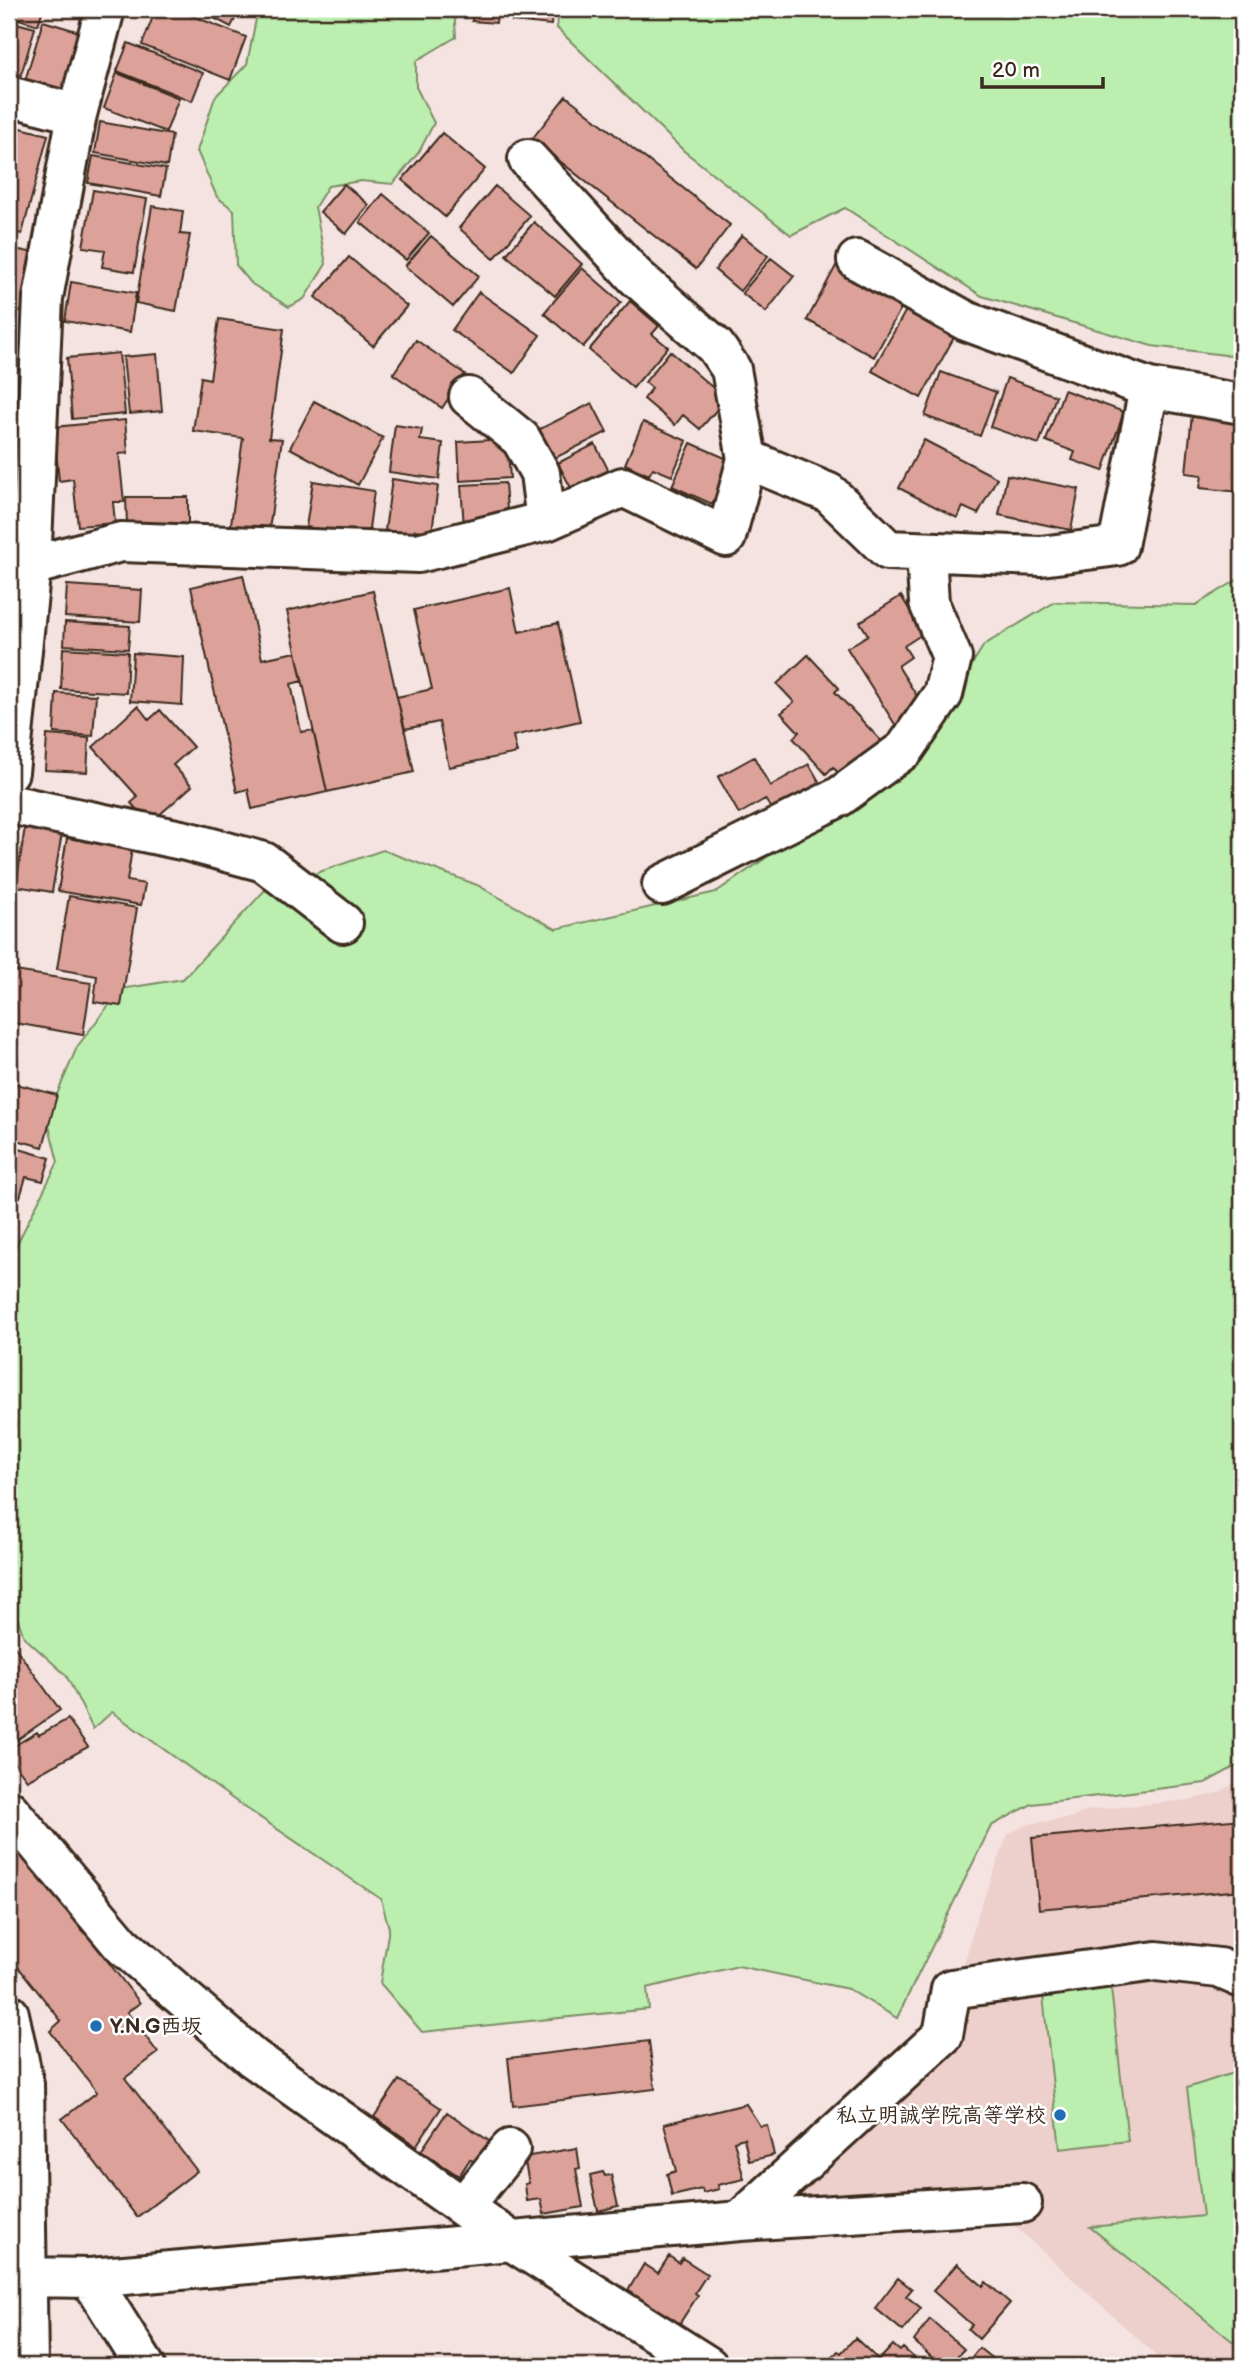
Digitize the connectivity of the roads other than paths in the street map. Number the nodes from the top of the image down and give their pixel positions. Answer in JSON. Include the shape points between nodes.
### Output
{"nodes":[{"id":1,"x":105,"y":9,"type":"edge"},
{"id":2,"x":9,"y":96,"type":"edge"},
{"id":3,"x":77,"y":114,"type":"junction"},
{"id":4,"x":528,"y":159,"type":"dead end"},
{"id":5,"x":857,"y":260,"type":"dead end"},
{"id":6,"x":1149,"y":388,"type":"junction"},
{"id":7,"x":468,"y":397,"type":"dead end"},
{"id":8,"x":1242,"y":404,"type":"edge"},
{"id":9,"x":747,"y":459,"type":"junction"},
{"id":10,"x":546,"y":521,"type":"junction"},
{"id":11,"x":926,"y":552,"type":"junction"},
{"id":12,"x":31,"y":566,"type":"junction"},
{"id":13,"x":15,"y":673,"type":"edge"},
{"id":14,"x":9,"y":772,"type":"edge"},
{"id":15,"x":9,"y":804,"type":"edge"},
{"id":16,"x":662,"y":885,"type":"dead end"},
{"id":17,"x":343,"y":923,"type":"dead end"},
{"id":18,"x":9,"y":1810,"type":"edge"},
{"id":19,"x":1242,"y":1978,"type":"edge"},
{"id":20,"x":9,"y":2014,"type":"edge"},
{"id":21,"x":510,"y":2149,"type":"dead end"},
{"id":22,"x":17,"y":2177,"type":"edge"},
{"id":23,"x":1022,"y":2203,"type":"dead end"},
{"id":24,"x":463,"y":2207,"type":"junction"},
{"id":25,"x":740,"y":2221,"type":"junction"},
{"id":26,"x":511,"y":2241,"type":"junction"},
{"id":27,"x":26,"y":2277,"type":"junction"},
{"id":28,"x":90,"y":2278,"type":"junction"},
{"id":29,"x":28,"y":2366,"type":"edge"},
{"id":30,"x":145,"y":2366,"type":"edge"},
{"id":31,"x":708,"y":2366,"type":"edge"}],
"edges":[{"from":1,"to":3,"type":"street"},
{"from":2,"to":3,"type":"street"},
{"from":3,"to":12,"type":"street","via":[[43,298]]},
{"from":4,"to":9,"type":"street","via":[[635,276],[715,346],[731,369]]},
{"from":5,"to":6,"type":"street","via":[[966,321]]},
{"from":6,"to":8,"type":"street"},
{"from":6,"to":11,"type":"street","via":[[1118,545],[1041,556]]},
{"from":7,"to":10,"type":"street","via":[[521,439],[540,473]]},
{"from":9,"to":10,"type":"street","via":[[726,537],[623,487]]},
{"from":9,"to":11,"type":"street","via":[[830,494],[888,550]]},
{"from":10,"to":12,"type":"street","via":[[418,553],[121,542]]},
{"from":11,"to":16,"type":"street","via":[[929,603],[952,657],[943,694],[905,749],[839,797]]},
{"from":12,"to":13,"type":"street"},
{"from":13,"to":14,"type":"street"},
{"from":15,"to":17,"type":"street","via":[[186,841],[264,863]]},
{"from":18,"to":24,"type":"street","via":[[122,1945],[253,2058]]},
{"from":19,"to":25,"type":"street","via":[[1219,1968],[1156,1961],[951,1989],[943,2035]]},
{"from":20,"to":22,"type":"street","via":[[24,2084]]},
{"from":21,"to":24,"type":"street"},
{"from":22,"to":27,"type":"street"},
{"from":23,"to":25,"type":"street"},
{"from":24,"to":26,"type":"street"},
{"from":25,"to":26,"type":"street"},
{"from":26,"to":28,"type":"street"},
{"from":26,"to":31,"type":"street"},
{"from":27,"to":28,"type":"street"},
{"from":27,"to":29,"type":"street"},
{"from":28,"to":30,"type":"street"}]}
